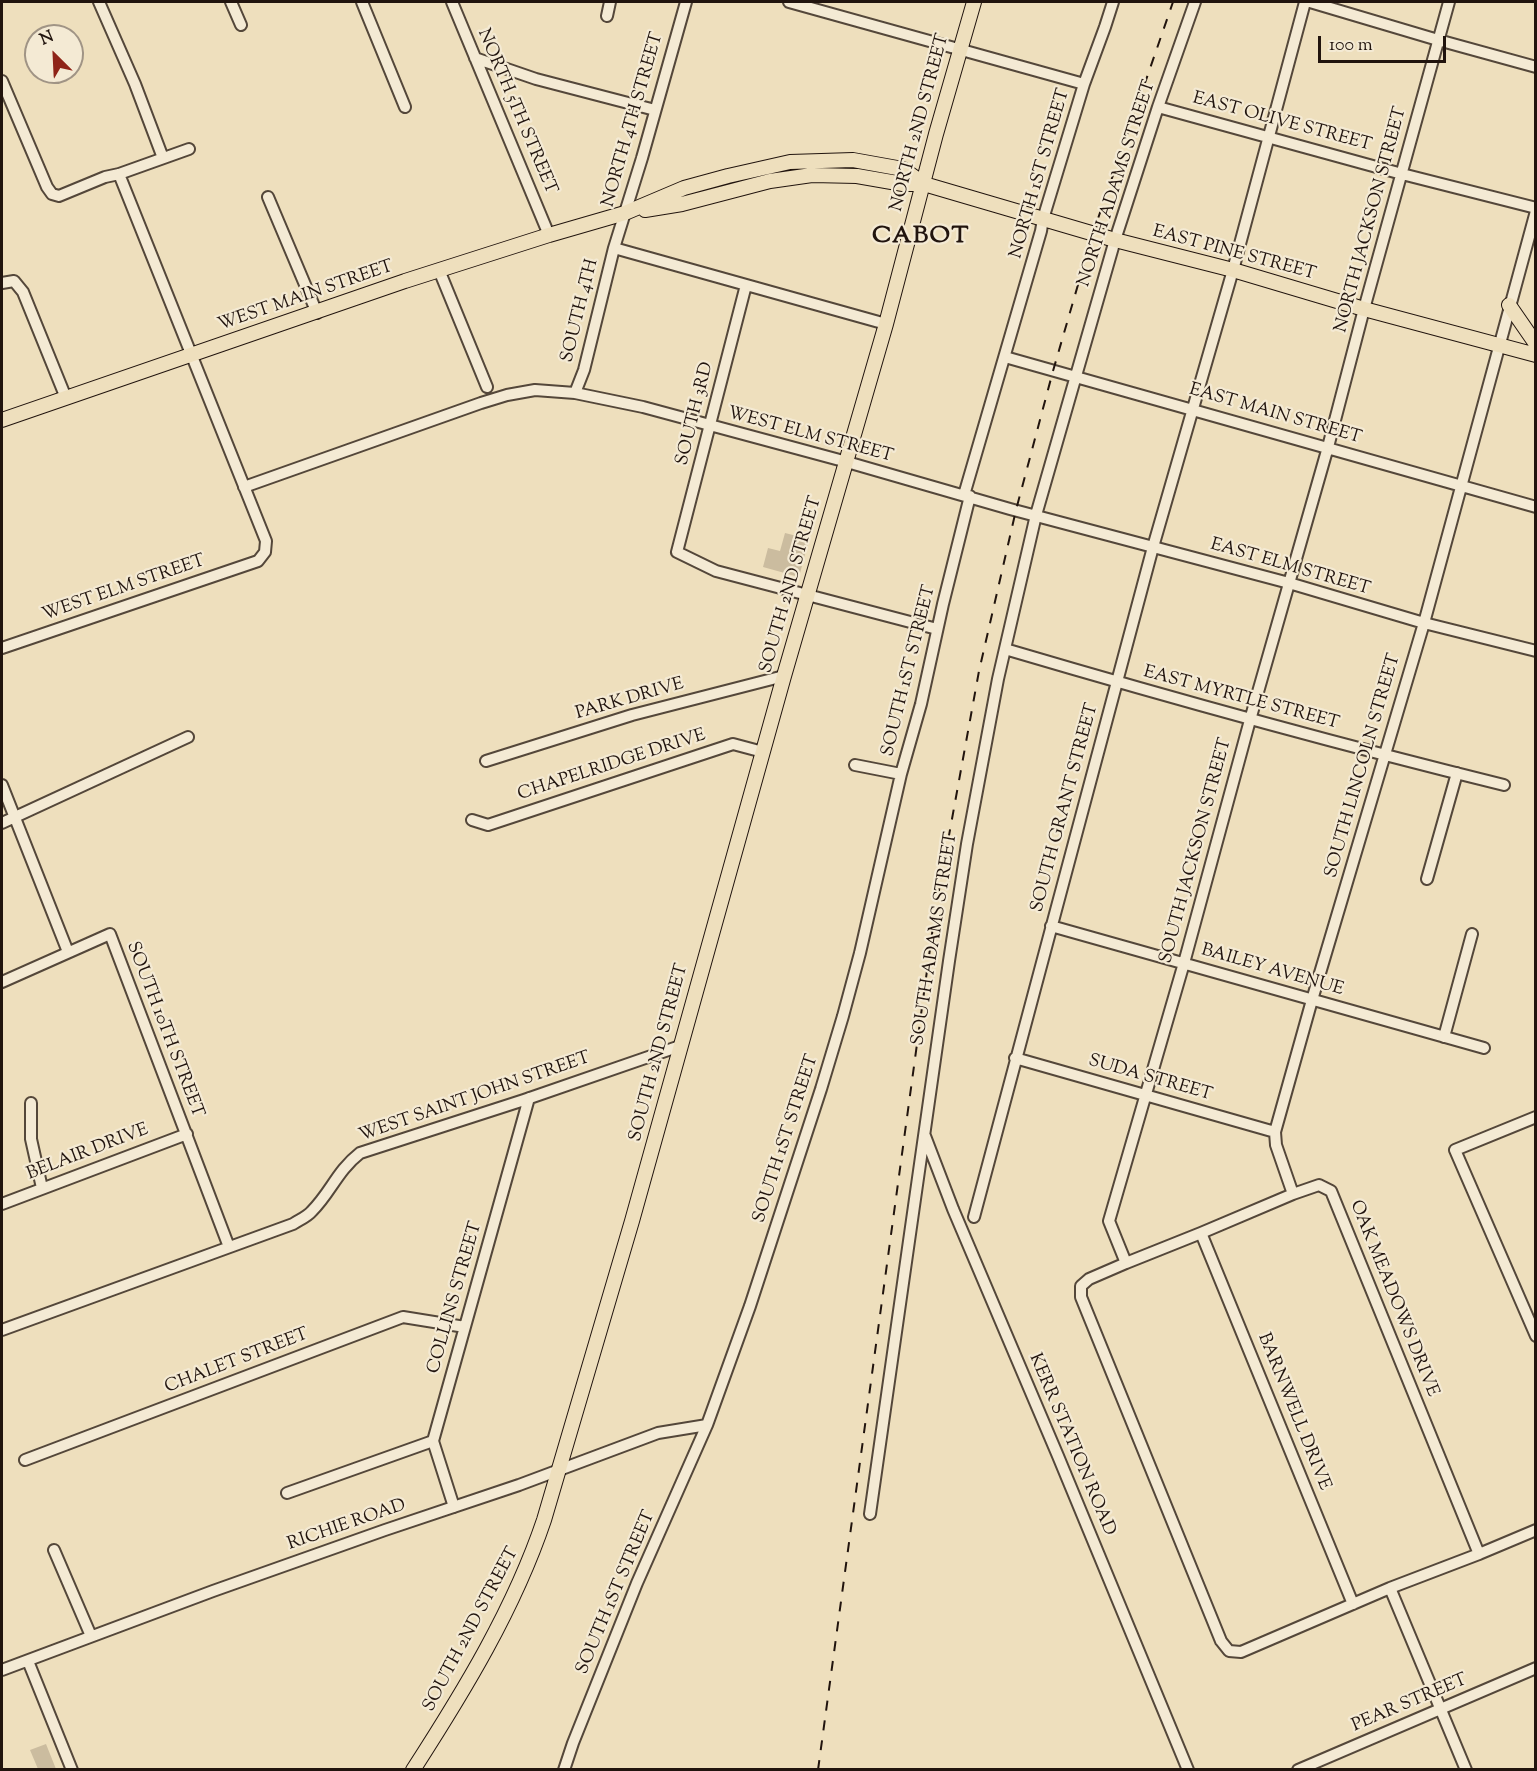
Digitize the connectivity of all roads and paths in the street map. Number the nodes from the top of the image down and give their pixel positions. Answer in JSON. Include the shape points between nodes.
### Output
{"nodes":[{"id":1,"x":99,"y":2,"type":"edge"},
{"id":2,"x":231,"y":2,"type":"edge"},
{"id":3,"x":362,"y":2,"type":"edge"},
{"id":4,"x":452,"y":2,"type":"edge"},
{"id":5,"x":610,"y":2,"type":"edge"},
{"id":6,"x":686,"y":2,"type":"edge"},
{"id":7,"x":789,"y":2,"type":"edge"},
{"id":8,"x":974,"y":2,"type":"edge"},
{"id":9,"x":1113,"y":2,"type":"edge"},
{"id":10,"x":1195,"y":2,"type":"edge"},
{"id":11,"x":1305,"y":2,"type":"edge"},
{"id":12,"x":1310,"y":2,"type":"edge"},
{"id":13,"x":1449,"y":2,"type":"edge"},
{"id":14,"x":829,"y":7,"type":"edge"},
{"id":15,"x":607,"y":16,"type":"dead end"},
{"id":16,"x":241,"y":25,"type":"dead end"},
{"id":17,"x":1438,"y":40,"type":"junction"},
{"id":18,"x":960,"y":49,"type":"junction"},
{"id":19,"x":475,"y":58,"type":"junction"},
{"id":20,"x":1536,"y":66,"type":"edge"},
{"id":21,"x":2,"y":81,"type":"edge"},
{"id":22,"x":1084,"y":84,"type":"junction"},
{"id":23,"x":1158,"y":106,"type":"junction"},
{"id":24,"x":405,"y":107,"type":"dead end"},
{"id":25,"x":655,"y":110,"type":"junction"},
{"id":26,"x":1270,"y":137,"type":"junction"},
{"id":27,"x":189,"y":149,"type":"dead end"},
{"id":28,"x":163,"y":158,"type":"junction"},
{"id":29,"x":119,"y":174,"type":"junction"},
{"id":30,"x":1402,"y":174,"type":"junction"},
{"id":31,"x":924,"y":184,"type":"junction"},
{"id":32,"x":268,"y":197,"type":"dead end"},
{"id":33,"x":1536,"y":209,"type":"edge"},
{"id":34,"x":625,"y":213,"type":"junction"},
{"id":35,"x":1043,"y":219,"type":"junction"},
{"id":36,"x":549,"y":235,"type":"junction"},
{"id":37,"x":1115,"y":240,"type":"junction"},
{"id":38,"x":614,"y":248,"type":"junction"},
{"id":39,"x":439,"y":270,"type":"junction"},
{"id":40,"x":1233,"y":270,"type":"junction"},
{"id":41,"x":2,"y":283,"type":"edge"},
{"id":42,"x":746,"y":285,"type":"junction"},
{"id":43,"x":1509,"y":305,"type":"junction"},
{"id":44,"x":1364,"y":309,"type":"junction"},
{"id":45,"x":317,"y":313,"type":"junction"},
{"id":46,"x":886,"y":324,"type":"junction"},
{"id":47,"x":1536,"y":344,"type":"edge"},
{"id":48,"x":1499,"y":346,"type":"junction"},
{"id":49,"x":1536,"y":355,"type":"edge"},
{"id":50,"x":191,"y":356,"type":"junction"},
{"id":51,"x":1005,"y":357,"type":"junction"},
{"id":52,"x":1076,"y":377,"type":"junction"},
{"id":53,"x":487,"y":387,"type":"dead end"},
{"id":54,"x":577,"y":388,"type":"junction"},
{"id":55,"x":66,"y":398,"type":"junction"},
{"id":56,"x":1192,"y":409,"type":"junction"},
{"id":57,"x":2,"y":420,"type":"edge"},
{"id":58,"x":710,"y":426,"type":"junction"},
{"id":59,"x":1328,"y":447,"type":"junction"},
{"id":60,"x":847,"y":462,"type":"junction"},
{"id":61,"x":244,"y":487,"type":"junction"},
{"id":62,"x":1462,"y":487,"type":"junction"},
{"id":63,"x":967,"y":496,"type":"junction"},
{"id":64,"x":1536,"y":507,"type":"edge"},
{"id":65,"x":1036,"y":514,"type":"junction"},
{"id":66,"x":1153,"y":547,"type":"junction"},
{"id":67,"x":1289,"y":583,"type":"junction"},
{"id":68,"x":808,"y":594,"type":"junction"},
{"id":69,"x":1424,"y":623,"type":"junction"},
{"id":70,"x":937,"y":629,"type":"junction"},
{"id":71,"x":2,"y":648,"type":"edge"},
{"id":72,"x":1005,"y":649,"type":"junction"},
{"id":73,"x":1536,"y":651,"type":"edge"},
{"id":74,"x":784,"y":676,"type":"junction"},
{"id":75,"x":1117,"y":682,"type":"junction"},
{"id":76,"x":1250,"y":720,"type":"junction"},
{"id":77,"x":188,"y":737,"type":"dead end"},
{"id":78,"x":763,"y":752,"type":"junction"},
{"id":79,"x":1385,"y":756,"type":"junction"},
{"id":80,"x":486,"y":761,"type":"dead end"},
{"id":81,"x":855,"y":765,"type":"dead end"},
{"id":82,"x":901,"y":774,"type":"junction"},
{"id":83,"x":1457,"y":774,"type":"junction"},
{"id":84,"x":2,"y":785,"type":"edge"},
{"id":85,"x":1504,"y":785,"type":"dead end"},
{"id":86,"x":14,"y":817,"type":"junction"},
{"id":87,"x":472,"y":820,"type":"dead end"},
{"id":88,"x":2,"y":823,"type":"edge"},
{"id":89,"x":1427,"y":879,"type":"dead end"},
{"id":90,"x":1051,"y":926,"type":"junction"},
{"id":91,"x":1472,"y":934,"type":"dead end"},
{"id":92,"x":68,"y":952,"type":"junction"},
{"id":93,"x":1184,"y":963,"type":"junction"},
{"id":94,"x":2,"y":981,"type":"edge"},
{"id":95,"x":1312,"y":1000,"type":"junction"},
{"id":96,"x":1444,"y":1037,"type":"junction"},
{"id":97,"x":680,"y":1046,"type":"junction"},
{"id":98,"x":1484,"y":1048,"type":"dead end"},
{"id":99,"x":1015,"y":1058,"type":"junction"},
{"id":100,"x":1145,"y":1094,"type":"junction"},
{"id":101,"x":529,"y":1098,"type":"junction"},
{"id":102,"x":31,"y":1103,"type":"dead end"},
{"id":103,"x":1536,"y":1117,"type":"edge"},
{"id":104,"x":1275,"y":1132,"type":"junction"},
{"id":105,"x":924,"y":1133,"type":"junction"},
{"id":106,"x":187,"y":1134,"type":"junction"},
{"id":107,"x":42,"y":1188,"type":"junction"},
{"id":108,"x":1293,"y":1194,"type":"junction"},
{"id":109,"x":2,"y":1204,"type":"edge"},
{"id":110,"x":974,"y":1217,"type":"dead end"},
{"id":111,"x":1201,"y":1233,"type":"junction"},
{"id":112,"x":229,"y":1247,"type":"junction"},
{"id":113,"x":1126,"y":1263,"type":"junction"},
{"id":114,"x":465,"y":1327,"type":"junction"},
{"id":115,"x":2,"y":1330,"type":"edge"},
{"id":116,"x":1536,"y":1336,"type":"edge"},
{"id":117,"x":707,"y":1425,"type":"junction"},
{"id":118,"x":433,"y":1441,"type":"junction"},
{"id":119,"x":25,"y":1460,"type":"dead end"},
{"id":120,"x":560,"y":1470,"type":"junction"},
{"id":121,"x":287,"y":1493,"type":"dead end"},
{"id":122,"x":454,"y":1507,"type":"junction"},
{"id":123,"x":870,"y":1514,"type":"dead end"},
{"id":124,"x":1536,"y":1530,"type":"edge"},
{"id":125,"x":54,"y":1550,"type":"dead end"},
{"id":126,"x":1479,"y":1554,"type":"junction"},
{"id":127,"x":1390,"y":1588,"type":"junction"},
{"id":128,"x":1353,"y":1604,"type":"junction"},
{"id":129,"x":91,"y":1636,"type":"junction"},
{"id":130,"x":28,"y":1661,"type":"junction"},
{"id":131,"x":1536,"y":1668,"type":"edge"},
{"id":132,"x":2,"y":1670,"type":"edge"},
{"id":133,"x":1440,"y":1709,"type":"junction"},
{"id":134,"x":72,"y":1770,"type":"edge"},
{"id":135,"x":413,"y":1770,"type":"edge"},
{"id":136,"x":564,"y":1770,"type":"edge"},
{"id":137,"x":1188,"y":1770,"type":"edge"},
{"id":138,"x":1298,"y":1770,"type":"edge"},
{"id":139,"x":1466,"y":1770,"type":"edge"}],
"edges":[{"from":1,"to":28,"type":"street"},
{"from":2,"to":16,"type":"street"},
{"from":3,"to":24,"type":"street"},
{"from":4,"to":19,"type":"street","name":"NORTH 5TH STREET"},
{"from":5,"to":15,"type":"street"},
{"from":6,"to":25,"type":"street","name":"NORTH 4TH STREET"},
{"from":7,"to":14,"type":"street"},
{"from":8,"to":18,"type":"main road","name":"NORTH 2ND STREET"},
{"from":9,"to":22,"type":"street","name":"NORTH 1ST STREET"},
{"from":10,"to":23,"type":"street","name":"NORTH ADAMS STREET"},
{"from":11,"to":26,"type":"street","name":"SOUTH GRANT STREET"},
{"from":12,"to":17,"type":"street"},
{"from":13,"to":17,"type":"street","name":"NORTH JACKSON STREET"},
{"from":14,"to":18,"type":"street"},
{"from":17,"to":20,"type":"street"},
{"from":17,"to":30,"type":"street","name":"NORTH JACKSON STREET"},
{"from":18,"to":22,"type":"street"},
{"from":18,"to":31,"type":"main road","name":"NORTH 2ND STREET"},
{"from":19,"to":25,"type":"street","via":[[536,79]]},
{"from":19,"to":36,"type":"street","name":"NORTH 5TH STREET"},
{"from":21,"to":29,"type":"street","via":[[52,194],[60,196]]},
{"from":22,"to":35,"type":"street","name":"NORTH 1ST STREET"},
{"from":23,"to":26,"type":"street","name":"EAST OLIVE STREET"},
{"from":23,"to":37,"type":"street","name":"NORTH ADAMS STREET"},
{"from":25,"to":34,"type":"street","name":"NORTH 4TH STREET"},
{"from":26,"to":30,"type":"street","name":"EAST OLIVE STREET"},
{"from":26,"to":40,"type":"street","name":"SOUTH GRANT STREET"},
{"from":27,"to":28,"type":"street"},
{"from":28,"to":29,"type":"street"},
{"from":29,"to":50,"type":"street"},
{"from":30,"to":33,"type":"street","name":"EAST OLIVE STREET"},
{"from":30,"to":44,"type":"street","name":"NORTH JACKSON STREET"},
{"from":31,"to":34,"type":"main road","name":"WEST MAIN STREET","via":[[812,175]]},
{"from":31,"to":35,"type":"main road","name":"EAST PINE STREET"},
{"from":31,"to":46,"type":"main road","name":"NORTH 2ND STREET"},
{"from":32,"to":45,"type":"street"},
{"from":33,"to":43,"type":"street","name":"SOUTH LINCOLN STREET"},
{"from":34,"to":36,"type":"main road","name":"WEST MAIN STREET"},
{"from":34,"to":38,"type":"street","name":"NORTH 4TH STREET"},
{"from":35,"to":37,"type":"main road","name":"EAST PINE STREET"},
{"from":35,"to":51,"type":"street","name":"NORTH 1ST STREET"},
{"from":36,"to":39,"type":"main road","name":"WEST MAIN STREET"},
{"from":37,"to":40,"type":"main road","name":"EAST PINE STREET"},
{"from":37,"to":52,"type":"street","name":"NORTH ADAMS STREET"},
{"from":38,"to":42,"type":"street"},
{"from":38,"to":54,"type":"street","name":"SOUTH 4TH"},
{"from":39,"to":45,"type":"main road","name":"WEST MAIN STREET"},
{"from":39,"to":53,"type":"street"},
{"from":40,"to":44,"type":"main road","name":"EAST PINE STREET"},
{"from":40,"to":56,"type":"street","name":"SOUTH GRANT STREET"},
{"from":41,"to":55,"type":"street","via":[[14,281],[23,292]]},
{"from":42,"to":46,"type":"street"},
{"from":42,"to":58,"type":"street","name":"SOUTH 3RD"},
{"from":43,"to":47,"type":"main road"},
{"from":43,"to":48,"type":"street","name":"SOUTH LINCOLN STREET"},
{"from":44,"to":48,"type":"main road","name":"EAST PINE STREET"},
{"from":44,"to":59,"type":"street","name":"NORTH JACKSON STREET"},
{"from":45,"to":50,"type":"main road","name":"WEST MAIN STREET"},
{"from":46,"to":60,"type":"main road","name":"SOUTH 2ND STREET"},
{"from":48,"to":49,"type":"main road","name":"EAST PINE STREET"},
{"from":48,"to":62,"type":"street","name":"SOUTH LINCOLN STREET"},
{"from":50,"to":55,"type":"main road","name":"WEST MAIN STREET"},
{"from":50,"to":61,"type":"street"},
{"from":51,"to":52,"type":"street","name":"EAST MAIN STREET"},
{"from":51,"to":63,"type":"street","name":"SOUTH 1ST STREET"},
{"from":52,"to":56,"type":"street","name":"EAST MAIN STREET"},
{"from":52,"to":65,"type":"street","name":"SOUTH ADAMS STREET"},
{"from":54,"to":58,"type":"street","name":"WEST ELM STREET"},
{"from":54,"to":61,"type":"street","name":"WEST ELM STREET","via":[[507,395]]},
{"from":55,"to":57,"type":"main road","name":"WEST MAIN STREET"},
{"from":56,"to":59,"type":"street","name":"EAST MAIN STREET"},
{"from":56,"to":66,"type":"street","name":"SOUTH GRANT STREET"},
{"from":58,"to":60,"type":"street","name":"WEST ELM STREET"},
{"from":58,"to":68,"type":"street","name":"SOUTH 3RD","via":[[677,552],[717,571]]},
{"from":59,"to":62,"type":"street","name":"EAST MAIN STREET"},
{"from":59,"to":67,"type":"street","name":"SOUTH JACKSON STREET"},
{"from":60,"to":63,"type":"street","name":"WEST ELM STREET"},
{"from":60,"to":68,"type":"main road","name":"SOUTH 2ND STREET"},
{"from":61,"to":71,"type":"street","name":"WEST ELM STREET","via":[[266,541],[265,552],[258,561]]},
{"from":62,"to":64,"type":"street","name":"EAST MAIN STREET"},
{"from":62,"to":69,"type":"street","name":"SOUTH LINCOLN STREET"},
{"from":63,"to":65,"type":"street","name":"WEST ELM STREET"},
{"from":63,"to":70,"type":"street","name":"SOUTH 1ST STREET"},
{"from":65,"to":66,"type":"street","name":"EAST ELM STREET"},
{"from":65,"to":72,"type":"street","name":"SOUTH ADAMS STREET"},
{"from":66,"to":67,"type":"street","name":"EAST ELM STREET"},
{"from":66,"to":75,"type":"street","name":"SOUTH GRANT STREET"},
{"from":67,"to":69,"type":"street","name":"EAST ELM STREET"},
{"from":67,"to":76,"type":"street","name":"SOUTH JACKSON STREET"},
{"from":68,"to":70,"type":"street"},
{"from":68,"to":74,"type":"main road","name":"SOUTH 2ND STREET"},
{"from":69,"to":73,"type":"street","name":"EAST ELM STREET"},
{"from":69,"to":79,"type":"street","name":"SOUTH LINCOLN STREET"},
{"from":70,"to":82,"type":"street","name":"SOUTH 1ST STREET"},
{"from":72,"to":75,"type":"street","name":"EAST MYRTLE STREET"},
{"from":72,"to":105,"type":"street","name":"SOUTH ADAMS STREET","via":[[967,844]]},
{"from":74,"to":78,"type":"main road","name":"SOUTH 2ND STREET"},
{"from":74,"to":80,"type":"street","name":"PARK DRIVE","via":[[632,715]]},
{"from":75,"to":76,"type":"street","name":"EAST MYRTLE STREET"},
{"from":75,"to":90,"type":"street","name":"SOUTH GRANT STREET"},
{"from":76,"to":79,"type":"street","name":"EAST MYRTLE STREET"},
{"from":76,"to":93,"type":"street","name":"SOUTH JACKSON STREET"},
{"from":77,"to":86,"type":"street"},
{"from":78,"to":87,"type":"street","name":"CHAPELRIDGE DRIVE","via":[[733,744],[488,825]]},
{"from":78,"to":97,"type":"main road","name":"SOUTH 2ND STREET"},
{"from":79,"to":83,"type":"street","name":"EAST MYRTLE STREET"},
{"from":79,"to":95,"type":"street","name":"SOUTH LINCOLN STREET"},
{"from":81,"to":82,"type":"street"},
{"from":82,"to":117,"type":"street","name":"SOUTH 1ST STREET","via":[[843,1016]]},
{"from":83,"to":85,"type":"street","name":"EAST MYRTLE STREET"},
{"from":83,"to":89,"type":"street"},
{"from":84,"to":86,"type":"street"},
{"from":86,"to":88,"type":"street"},
{"from":86,"to":92,"type":"street"},
{"from":90,"to":93,"type":"street","name":"BAILEY AVENUE"},
{"from":90,"to":99,"type":"street","name":"SOUTH GRANT STREET"},
{"from":91,"to":96,"type":"street"},
{"from":92,"to":94,"type":"street"},
{"from":92,"to":106,"type":"street","name":"SOUTH 10TH STREET","via":[[110,934]]},
{"from":93,"to":95,"type":"street","name":"BAILEY AVENUE"},
{"from":93,"to":100,"type":"street","name":"SOUTH JACKSON STREET"},
{"from":95,"to":96,"type":"street","name":"BAILEY AVENUE"},
{"from":95,"to":104,"type":"street","name":"SOUTH LINCOLN STREET"},
{"from":96,"to":98,"type":"street","name":"BAILEY AVENUE"},
{"from":97,"to":101,"type":"street","name":"WEST SAINT JOHN STREET"},
{"from":97,"to":120,"type":"main road","name":"SOUTH 2ND STREET"},
{"from":99,"to":100,"type":"street","name":"SUDA STREET"},
{"from":99,"to":110,"type":"street","name":"SOUTH GRANT STREET"},
{"from":100,"to":104,"type":"street","name":"SUDA STREET"},
{"from":100,"to":113,"type":"street","name":"SOUTH JACKSON STREET","via":[[1109,1221]]},
{"from":101,"to":112,"type":"street","name":"WEST SAINT JOHN STREET","via":[[360,1153],[347,1163],[310,1213],[292,1224]]},
{"from":101,"to":114,"type":"street","name":"COLLINS STREET"},
{"from":102,"to":107,"type":"street","via":[[31,1139]]},
{"from":103,"to":116,"type":"street","via":[[1455,1150]]},
{"from":104,"to":108,"type":"street","name":"SOUTH LINCOLN STREET"},
{"from":105,"to":123,"type":"street","name":"SOUTH ADAMS STREET"},
{"from":105,"to":137,"type":"street","name":"KERR STATION ROAD"},
{"from":106,"to":107,"type":"street","name":"BELAIR DRIVE"},
{"from":106,"to":112,"type":"street","name":"SOUTH 10TH STREET"},
{"from":107,"to":109,"type":"street","name":"BELAIR DRIVE"},
{"from":108,"to":111,"type":"street","name":"OAK MEADOWS DRIVE"},
{"from":108,"to":126,"type":"street","name":"OAK MEADOWS DRIVE","via":[[1319,1185],[1331,1191]]},
{"from":111,"to":113,"type":"street","name":"OAK MEADOWS DRIVE"},
{"from":111,"to":128,"type":"street","name":"BARNWELL DRIVE"},
{"from":112,"to":115,"type":"street","name":"WEST SAINT JOHN STREET"},
{"from":113,"to":128,"type":"street","name":"OAK MEADOWS DRIVE","via":[[1089,1279],[1081,1286],[1081,1297],[1221,1641],[1229,1651],[1241,1652]]},
{"from":114,"to":118,"type":"street","name":"COLLINS STREET"},
{"from":114,"to":119,"type":"street","name":"CHALET STREET","via":[[403,1317]]},
{"from":117,"to":120,"type":"street","name":"RICHIE ROAD","via":[[658,1433]]},
{"from":117,"to":136,"type":"street","name":"SOUTH 1ST STREET","via":[[637,1583]]},
{"from":118,"to":121,"type":"street"},
{"from":118,"to":122,"type":"street"},
{"from":120,"to":122,"type":"street","name":"RICHIE ROAD"},
{"from":120,"to":135,"type":"main road","name":"SOUTH 2ND STREET","via":[[535,1549],[503,1615],[450,1713]]},
{"from":122,"to":129,"type":"street","name":"RICHIE ROAD"},
{"from":124,"to":126,"type":"street"},
{"from":125,"to":129,"type":"street"},
{"from":126,"to":127,"type":"street","name":"OAK MEADOWS DRIVE"},
{"from":127,"to":128,"type":"street","name":"OAK MEADOWS DRIVE"},
{"from":127,"to":133,"type":"street"},
{"from":129,"to":130,"type":"street","name":"RICHIE ROAD"},
{"from":130,"to":132,"type":"street","name":"RICHIE ROAD"},
{"from":130,"to":134,"type":"street"},
{"from":131,"to":133,"type":"street","name":"PEAR STREET"},
{"from":133,"to":138,"type":"street","name":"PEAR STREET"},
{"from":133,"to":139,"type":"street"}]}
